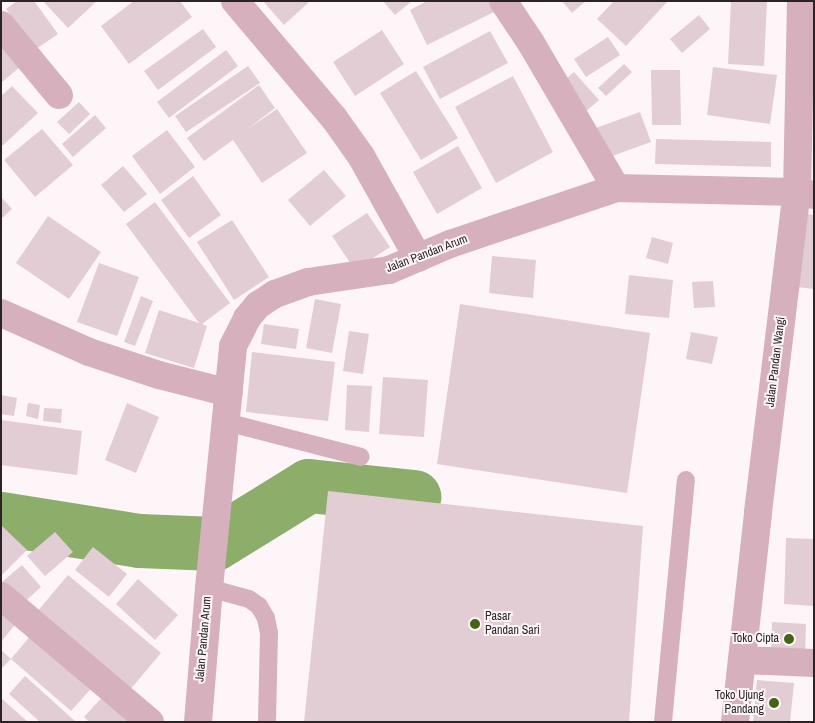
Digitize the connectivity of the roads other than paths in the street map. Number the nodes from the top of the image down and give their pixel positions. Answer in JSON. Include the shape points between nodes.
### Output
{"nodes":[{"id":1,"x":235,"y":1,"type":"edge"},
{"id":2,"x":503,"y":1,"type":"edge"},
{"id":3,"x":801,"y":1,"type":"edge"},
{"id":4,"x":1,"y":25,"type":"edge"},
{"id":5,"x":59,"y":95,"type":"dead end"},
{"id":6,"x":616,"y":188,"type":"junction"},
{"id":7,"x":805,"y":193,"type":"edge"},
{"id":8,"x":418,"y":258,"type":"junction"},
{"id":9,"x":1,"y":313,"type":"edge"},
{"id":10,"x":229,"y":393,"type":"junction"},
{"id":11,"x":226,"y":422,"type":"junction"},
{"id":12,"x":361,"y":457,"type":"dead end"},
{"id":13,"x":686,"y":480,"type":"dead end"},
{"id":14,"x":209,"y":588,"type":"junction"},
{"id":15,"x":1,"y":596,"type":"edge"},
{"id":16,"x":742,"y":660,"type":"junction"},
{"id":17,"x":814,"y":663,"type":"edge"},
{"id":18,"x":150,"y":722,"type":"edge"},
{"id":19,"x":198,"y":722,"type":"edge"},
{"id":20,"x":267,"y":722,"type":"edge"},
{"id":21,"x":663,"y":722,"type":"edge"},
{"id":22,"x":735,"y":722,"type":"edge"}],
"edges":[{"from":1,"to":8,"type":"street","via":[[334,118],[361,156]]},
{"from":2,"to":6,"type":"street"},
{"from":3,"to":7,"type":"street","name":"Jalan Pandan Wangi"},
{"from":4,"to":5,"type":"street"},
{"from":6,"to":7,"type":"street","name":"Jalan Pandan Arum"},
{"from":6,"to":8,"type":"street","name":"Jalan Pandan Arum","via":[[450,244]]},
{"from":7,"to":16,"type":"street","name":"Jalan Pandan Wangi","via":[[759,502]]},
{"from":8,"to":10,"type":"street","name":"Jalan Pandan Arum","via":[[389,270],[308,282],[275,294],[258,305],[247,318],[233,346]]},
{"from":9,"to":10,"type":"street","via":[[89,352]]},
{"from":10,"to":11,"type":"street","name":"Jalan Pandan Arum"},
{"from":11,"to":12,"type":"lane"},
{"from":11,"to":14,"type":"street","name":"Jalan Pandan Arum"},
{"from":13,"to":21,"type":"lane"},
{"from":14,"to":19,"type":"street","name":"Jalan Pandan Arum"},
{"from":14,"to":20,"type":"lane","via":[[249,599],[259,606],[266,618],[269,633]]},
{"from":15,"to":18,"type":"street"},
{"from":16,"to":17,"type":"street"},
{"from":16,"to":22,"type":"street","name":"Jalan Pandan Wangi"}]}
